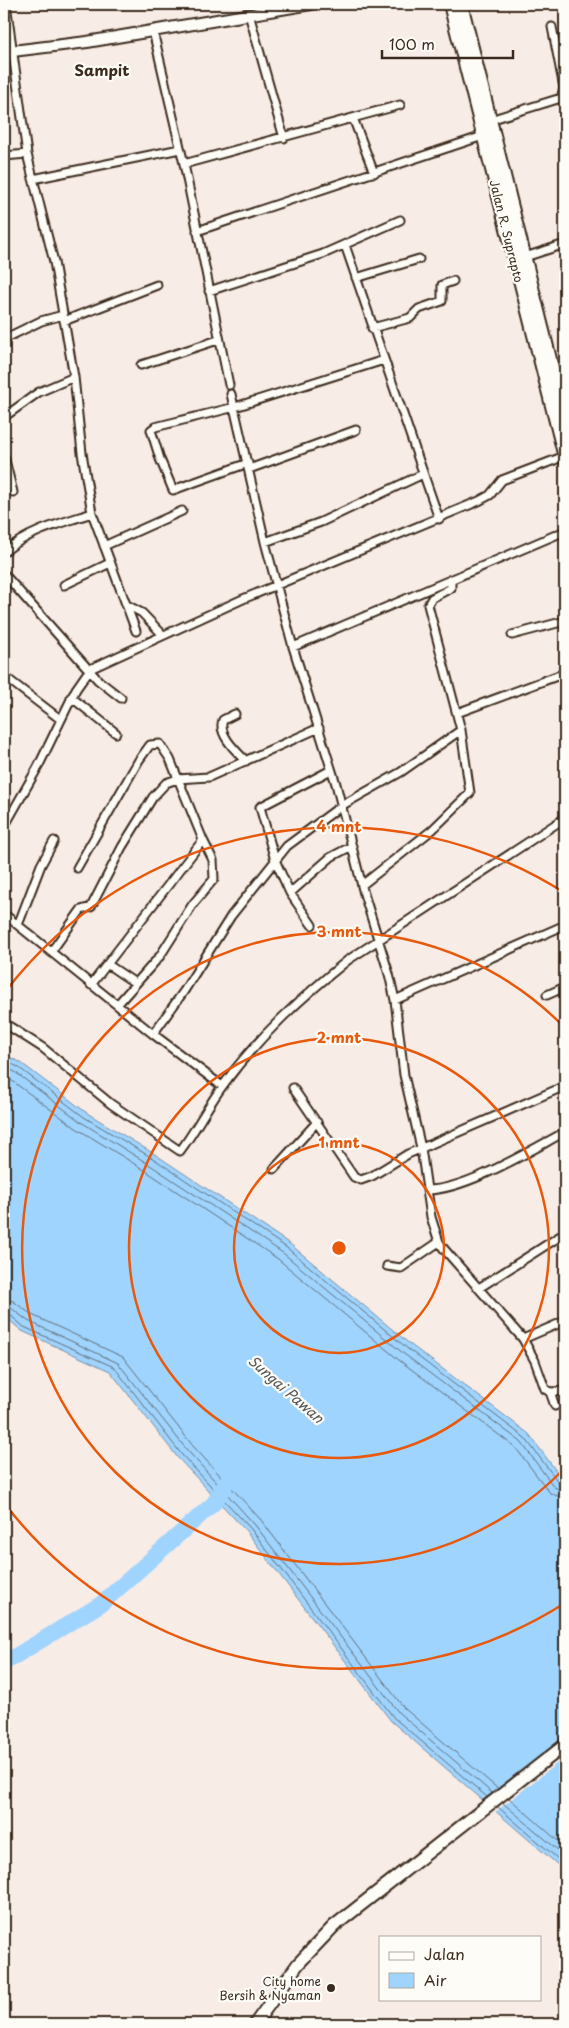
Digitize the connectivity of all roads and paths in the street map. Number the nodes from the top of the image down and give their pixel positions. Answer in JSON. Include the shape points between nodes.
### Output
{"nodes":[{"id":1,"x":6,"y":4,"type":"edge"},
{"id":2,"x":311,"y":4,"type":"edge"},
{"id":3,"x":450,"y":4,"type":"edge"},
{"id":4,"x":461,"y":4,"type":"edge"},
{"id":5,"x":249,"y":14,"type":"junction"},
{"id":6,"x":552,"y":27,"type":"dead end"},
{"id":7,"x":153,"y":31,"type":"junction"},
{"id":8,"x":9,"y":52,"type":"edge"},
{"id":9,"x":400,"y":105,"type":"dead end"},
{"id":10,"x":353,"y":118,"type":"junction"},
{"id":11,"x":490,"y":120,"type":"junction"},
{"id":12,"x":483,"y":136,"type":"junction"},
{"id":13,"x":284,"y":138,"type":"junction"},
{"id":14,"x":180,"y":149,"type":"junction"},
{"id":15,"x":27,"y":154,"type":"junction"},
{"id":16,"x":4,"y":156,"type":"edge"},
{"id":17,"x":184,"y":164,"type":"junction"},
{"id":18,"x":374,"y":173,"type":"junction"},
{"id":19,"x":33,"y":178,"type":"junction"},
{"id":20,"x":400,"y":220,"type":"dead end"},
{"id":21,"x":197,"y":231,"type":"junction"},
{"id":22,"x":514,"y":238,"type":"junction"},
{"id":23,"x":565,"y":244,"type":"edge"},
{"id":24,"x":345,"y":245,"type":"junction"},
{"id":25,"x":525,"y":257,"type":"junction"},
{"id":26,"x":419,"y":259,"type":"dead end"},
{"id":27,"x":356,"y":278,"type":"junction"},
{"id":28,"x":453,"y":282,"type":"dead end"},
{"id":29,"x":157,"y":284,"type":"dead end"},
{"id":30,"x":209,"y":291,"type":"junction"},
{"id":31,"x":63,"y":318,"type":"junction"},
{"id":32,"x":372,"y":328,"type":"junction"},
{"id":33,"x":4,"y":339,"type":"edge"},
{"id":34,"x":218,"y":340,"type":"junction"},
{"id":35,"x":384,"y":360,"type":"junction"},
{"id":36,"x":141,"y":365,"type":"dead end"},
{"id":37,"x":74,"y":377,"type":"junction"},
{"id":38,"x":229,"y":385,"type":"dead end"},
{"id":39,"x":231,"y":394,"type":"dead end"},
{"id":40,"x":234,"y":407,"type":"junction"},
{"id":41,"x":4,"y":417,"type":"edge"},
{"id":42,"x":565,"y":419,"type":"edge"},
{"id":43,"x":356,"y":430,"type":"dead end"},
{"id":44,"x":4,"y":456,"type":"edge"},
{"id":45,"x":565,"y":457,"type":"edge"},
{"id":46,"x":248,"y":466,"type":"junction"},
{"id":47,"x":423,"y":474,"type":"junction"},
{"id":48,"x":14,"y":492,"type":"dead end"},
{"id":49,"x":182,"y":511,"type":"dead end"},
{"id":50,"x":92,"y":513,"type":"junction"},
{"id":51,"x":439,"y":519,"type":"junction"},
{"id":52,"x":565,"y":531,"type":"edge"},
{"id":53,"x":265,"y":542,"type":"junction"},
{"id":54,"x":104,"y":546,"type":"junction"},
{"id":55,"x":4,"y":552,"type":"edge"},
{"id":56,"x":110,"y":563,"type":"junction"},
{"id":57,"x":4,"y":574,"type":"edge"},
{"id":58,"x":450,"y":579,"type":"junction"},
{"id":59,"x":64,"y":585,"type":"dead end"},
{"id":60,"x":277,"y":587,"type":"junction"},
{"id":61,"x":127,"y":605,"type":"junction"},
{"id":62,"x":565,"y":621,"type":"edge"},
{"id":63,"x":163,"y":635,"type":"junction"},
{"id":64,"x":512,"y":635,"type":"dead end"},
{"id":65,"x":142,"y":645,"type":"junction"},
{"id":66,"x":293,"y":647,"type":"junction"},
{"id":67,"x":90,"y":669,"type":"junction"},
{"id":68,"x":565,"y":673,"type":"edge"},
{"id":69,"x":4,"y":676,"type":"edge"},
{"id":70,"x":71,"y":697,"type":"junction"},
{"id":71,"x":121,"y":698,"type":"dead end"},
{"id":72,"x":456,"y":713,"type":"junction"},
{"id":73,"x":235,"y":714,"type":"dead end"},
{"id":74,"x":60,"y":719,"type":"junction"},
{"id":75,"x":319,"y":728,"type":"junction"},
{"id":76,"x":461,"y":730,"type":"junction"},
{"id":77,"x":116,"y":733,"type":"dead end"},
{"id":78,"x":246,"y":761,"type":"junction"},
{"id":79,"x":331,"y":770,"type":"junction"},
{"id":80,"x":177,"y":779,"type":"junction"},
{"id":81,"x":341,"y":806,"type":"junction"},
{"id":82,"x":565,"y":818,"type":"edge"},
{"id":83,"x":4,"y":827,"type":"edge"},
{"id":84,"x":203,"y":840,"type":"junction"},
{"id":85,"x":54,"y":841,"type":"dead end"},
{"id":86,"x":352,"y":846,"type":"junction"},
{"id":87,"x":275,"y":860,"type":"junction"},
{"id":88,"x":77,"y":868,"type":"dead end"},
{"id":89,"x":362,"y":885,"type":"junction"},
{"id":90,"x":290,"y":893,"type":"junction"},
{"id":91,"x":4,"y":914,"type":"edge"},
{"id":92,"x":18,"y":925,"type":"junction"},
{"id":93,"x":312,"y":925,"type":"dead end"},
{"id":94,"x":565,"y":925,"type":"edge"},
{"id":95,"x":378,"y":940,"type":"junction"},
{"id":96,"x":51,"y":952,"type":"junction"},
{"id":97,"x":107,"y":964,"type":"junction"},
{"id":98,"x":135,"y":983,"type":"junction"},
{"id":99,"x":91,"y":984,"type":"junction"},
{"id":100,"x":565,"y":987,"type":"edge"},
{"id":101,"x":547,"y":994,"type":"dead end"},
{"id":102,"x":395,"y":1000,"type":"junction"},
{"id":103,"x":117,"y":1005,"type":"junction"},
{"id":104,"x":4,"y":1023,"type":"edge"},
{"id":105,"x":153,"y":1034,"type":"junction"},
{"id":106,"x":222,"y":1086,"type":"junction"},
{"id":107,"x":565,"y":1086,"type":"edge"},
{"id":108,"x":293,"y":1088,"type":"dead end"},
{"id":109,"x":317,"y":1122,"type":"junction"},
{"id":110,"x":565,"y":1132,"type":"edge"},
{"id":111,"x":421,"y":1148,"type":"junction"},
{"id":112,"x":274,"y":1169,"type":"dead end"},
{"id":113,"x":427,"y":1190,"type":"junction"},
{"id":114,"x":565,"y":1233,"type":"edge"},
{"id":115,"x":439,"y":1242,"type":"junction"},
{"id":116,"x":387,"y":1266,"type":"dead end"},
{"id":117,"x":479,"y":1288,"type":"junction"},
{"id":118,"x":565,"y":1321,"type":"edge"},
{"id":119,"x":523,"y":1339,"type":"junction"},
{"id":120,"x":565,"y":1391,"type":"edge"},
{"id":121,"x":550,"y":1392,"type":"junction"},
{"id":122,"x":556,"y":1406,"type":"dead end"},
{"id":123,"x":565,"y":1744,"type":"edge"},
{"id":124,"x":255,"y":2024,"type":"edge"}],
"edges":[{"from":1,"to":8,"type":"street"},
{"from":2,"to":5,"type":"street"},
{"from":3,"to":12,"type":"highway","name":"Jalan R. Suprapto"},
{"from":4,"to":11,"type":"highway","name":"Jalan R. Suprapto"},
{"from":5,"to":7,"type":"street"},
{"from":5,"to":13,"type":"street"},
{"from":6,"to":11,"type":"street","via":[[564,88],[561,98]]},
{"from":7,"to":8,"type":"street"},
{"from":7,"to":14,"type":"street"},
{"from":8,"to":15,"type":"street"},
{"from":9,"to":10,"type":"street"},
{"from":10,"to":13,"type":"street"},
{"from":10,"to":18,"type":"street"},
{"from":11,"to":22,"type":"highway","name":"Jalan R. Suprapto"},
{"from":12,"to":18,"type":"street"},
{"from":12,"to":22,"type":"highway","name":"Jalan R. Suprapto"},
{"from":13,"to":17,"type":"street"},
{"from":14,"to":17,"type":"street"},
{"from":14,"to":19,"type":"street"},
{"from":15,"to":16,"type":"street"},
{"from":15,"to":19,"type":"street"},
{"from":17,"to":21,"type":"street"},
{"from":18,"to":21,"type":"street"},
{"from":19,"to":31,"type":"street","via":[[54,262]]},
{"from":20,"to":24,"type":"street"},
{"from":21,"to":30,"type":"street"},
{"from":22,"to":25,"type":"highway","name":"Jalan R. Suprapto"},
{"from":22,"to":45,"type":"highway","name":"Jalan R. Suprapto"},
{"from":23,"to":25,"type":"street"},
{"from":24,"to":27,"type":"street"},
{"from":24,"to":30,"type":"street"},
{"from":25,"to":42,"type":"highway","name":"Jalan R. Suprapto"},
{"from":26,"to":27,"type":"street"},
{"from":27,"to":32,"type":"street"},
{"from":28,"to":32,"type":"street","via":[[442,285],[442,301],[419,309],[410,318]]},
{"from":29,"to":31,"type":"street"},
{"from":30,"to":34,"type":"street"},
{"from":31,"to":33,"type":"street","via":[[23,329]]},
{"from":31,"to":37,"type":"street"},
{"from":32,"to":35,"type":"street"},
{"from":34,"to":36,"type":"street"},
{"from":34,"to":38,"type":"street"},
{"from":35,"to":40,"type":"street"},
{"from":35,"to":47,"type":"street"},
{"from":37,"to":41,"type":"street","via":[[34,395]]},
{"from":37,"to":50,"type":"street"},
{"from":39,"to":40,"type":"street"},
{"from":40,"to":46,"type":"street"},
{"from":40,"to":46,"type":"street","via":[[155,427],[151,434],[173,490]]},
{"from":43,"to":46,"type":"street"},
{"from":44,"to":48,"type":"street"},
{"from":45,"to":51,"type":"street","via":[[502,480],[490,495]]},
{"from":46,"to":53,"type":"street"},
{"from":47,"to":51,"type":"street"},
{"from":47,"to":53,"type":"street","via":[[321,522]]},
{"from":49,"to":54,"type":"street"},
{"from":50,"to":54,"type":"street"},
{"from":50,"to":55,"type":"street","via":[[43,529]]},
{"from":51,"to":60,"type":"street"},
{"from":52,"to":58,"type":"street"},
{"from":53,"to":60,"type":"street"},
{"from":54,"to":56,"type":"street"},
{"from":56,"to":59,"type":"street"},
{"from":56,"to":61,"type":"street"},
{"from":57,"to":67,"type":"street"},
{"from":58,"to":66,"type":"street"},
{"from":58,"to":72,"type":"street","via":[[450,588],[432,598],[428,605]]},
{"from":60,"to":63,"type":"street"},
{"from":60,"to":66,"type":"street"},
{"from":61,"to":63,"type":"street","via":[[142,613]]},
{"from":61,"to":65,"type":"street"},
{"from":62,"to":64,"type":"street"},
{"from":63,"to":65,"type":"street"},
{"from":65,"to":67,"type":"street"},
{"from":66,"to":75,"type":"street"},
{"from":67,"to":70,"type":"street"},
{"from":67,"to":71,"type":"street","via":[[98,680]]},
{"from":68,"to":72,"type":"street"},
{"from":69,"to":74,"type":"street"},
{"from":70,"to":74,"type":"street"},
{"from":70,"to":77,"type":"street"},
{"from":72,"to":76,"type":"street"},
{"from":73,"to":78,"type":"street","via":[[223,720],[221,725],[230,745]]},
{"from":74,"to":83,"type":"street","via":[[38,767]]},
{"from":75,"to":78,"type":"street"},
{"from":75,"to":79,"type":"street"},
{"from":76,"to":81,"type":"street","via":[[401,772]]},
{"from":76,"to":89,"type":"street","via":[[470,793],[432,830]]},
{"from":78,"to":80,"type":"street","via":[[209,778]]},
{"from":79,"to":81,"type":"street"},
{"from":79,"to":87,"type":"street","via":[[261,805],[260,812]]},
{"from":80,"to":84,"type":"street"},
{"from":80,"to":88,"type":"street","via":[[165,750],[157,743],[150,745],[121,787]]},
{"from":80,"to":96,"type":"street","via":[[166,783],[153,797],[91,907],[81,910]]},
{"from":81,"to":86,"type":"street"},
{"from":81,"to":87,"type":"street","via":[[287,846]]},
{"from":82,"to":95,"type":"street"},
{"from":84,"to":97,"type":"street"},
{"from":84,"to":98,"type":"street","via":[[213,860],[214,879],[193,904],[160,956]]},
{"from":85,"to":92,"type":"street"},
{"from":86,"to":89,"type":"street"},
{"from":86,"to":90,"type":"street","via":[[314,870]]},
{"from":87,"to":90,"type":"street"},
{"from":87,"to":105,"type":"street","via":[[230,916]]},
{"from":89,"to":95,"type":"street"},
{"from":90,"to":93,"type":"street"},
{"from":91,"to":92,"type":"street"},
{"from":92,"to":96,"type":"street"},
{"from":94,"to":102,"type":"street"},
{"from":95,"to":102,"type":"street"},
{"from":95,"to":106,"type":"street","via":[[334,970],[275,1024],[255,1043]]},
{"from":96,"to":99,"type":"street"},
{"from":97,"to":98,"type":"street"},
{"from":97,"to":99,"type":"street"},
{"from":98,"to":103,"type":"street"},
{"from":99,"to":103,"type":"street"},
{"from":100,"to":101,"type":"street"},
{"from":102,"to":111,"type":"street","via":[[404,1075]]},
{"from":103,"to":105,"type":"street"},
{"from":104,"to":106,"type":"street","via":[[43,1048],[111,1104],[178,1151]]},
{"from":105,"to":106,"type":"street"},
{"from":107,"to":111,"type":"street"},
{"from":108,"to":109,"type":"street"},
{"from":109,"to":111,"type":"street","via":[[354,1177],[361,1180]]},
{"from":109,"to":112,"type":"street"},
{"from":110,"to":113,"type":"street","via":[[486,1173],[444,1189]]},
{"from":111,"to":113,"type":"street"},
{"from":113,"to":115,"type":"street"},
{"from":114,"to":117,"type":"street"},
{"from":115,"to":116,"type":"street","via":[[401,1268]]},
{"from":115,"to":117,"type":"street"},
{"from":117,"to":119,"type":"street"},
{"from":118,"to":119,"type":"street"},
{"from":119,"to":121,"type":"street","via":[[546,1390]]},
{"from":120,"to":121,"type":"street"},
{"from":121,"to":122,"type":"street"},
{"from":123,"to":124,"type":"main road","via":[[334,1926],[298,1964]]}]}
